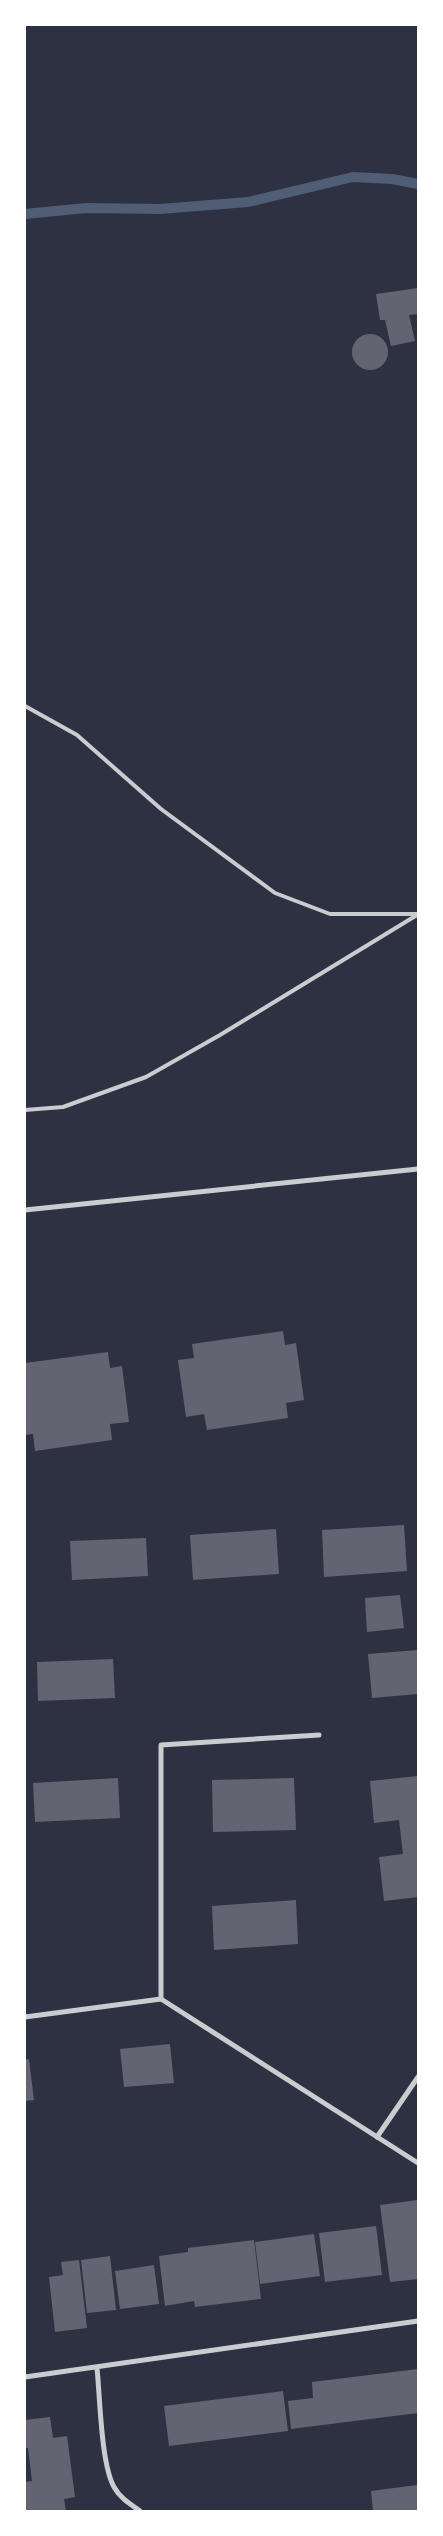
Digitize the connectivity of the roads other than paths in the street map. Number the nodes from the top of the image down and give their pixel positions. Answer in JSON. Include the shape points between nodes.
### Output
{"nodes":[{"id":1,"x":25,"y":706,"type":"edge"},
{"id":2,"x":418,"y":915,"type":"edge"},
{"id":3,"x":25,"y":1110,"type":"edge"},
{"id":4,"x":418,"y":1170,"type":"edge"},
{"id":5,"x":25,"y":1210,"type":"edge"},
{"id":6,"x":320,"y":1735,"type":"dead end"},
{"id":7,"x":161,"y":1999,"type":"junction"},
{"id":8,"x":25,"y":2017,"type":"edge"},
{"id":9,"x":418,"y":2077,"type":"edge"},
{"id":10,"x":377,"y":2137,"type":"junction"},
{"id":11,"x":418,"y":2163,"type":"edge"},
{"id":12,"x":418,"y":2321,"type":"edge"},
{"id":13,"x":97,"y":2368,"type":"junction"},
{"id":14,"x":25,"y":2377,"type":"edge"},
{"id":15,"x":140,"y":2511,"type":"edge"}],
"edges":[{"from":1,"to":2,"type":"lane","via":[[77,735],[162,809],[276,893],[330,914]]},
{"from":2,"to":3,"type":"lane","via":[[146,1077],[63,1107]]},
{"from":4,"to":5,"type":"street"},
{"from":6,"to":7,"type":"street","via":[[160,1745]]},
{"from":7,"to":8,"type":"street"},
{"from":7,"to":10,"type":"street"},
{"from":9,"to":10,"type":"street"},
{"from":10,"to":11,"type":"street"},
{"from":12,"to":13,"type":"street"},
{"from":13,"to":14,"type":"street"},
{"from":13,"to":15,"type":"street","via":[[107,2469],[114,2487],[125,2501]]}]}
